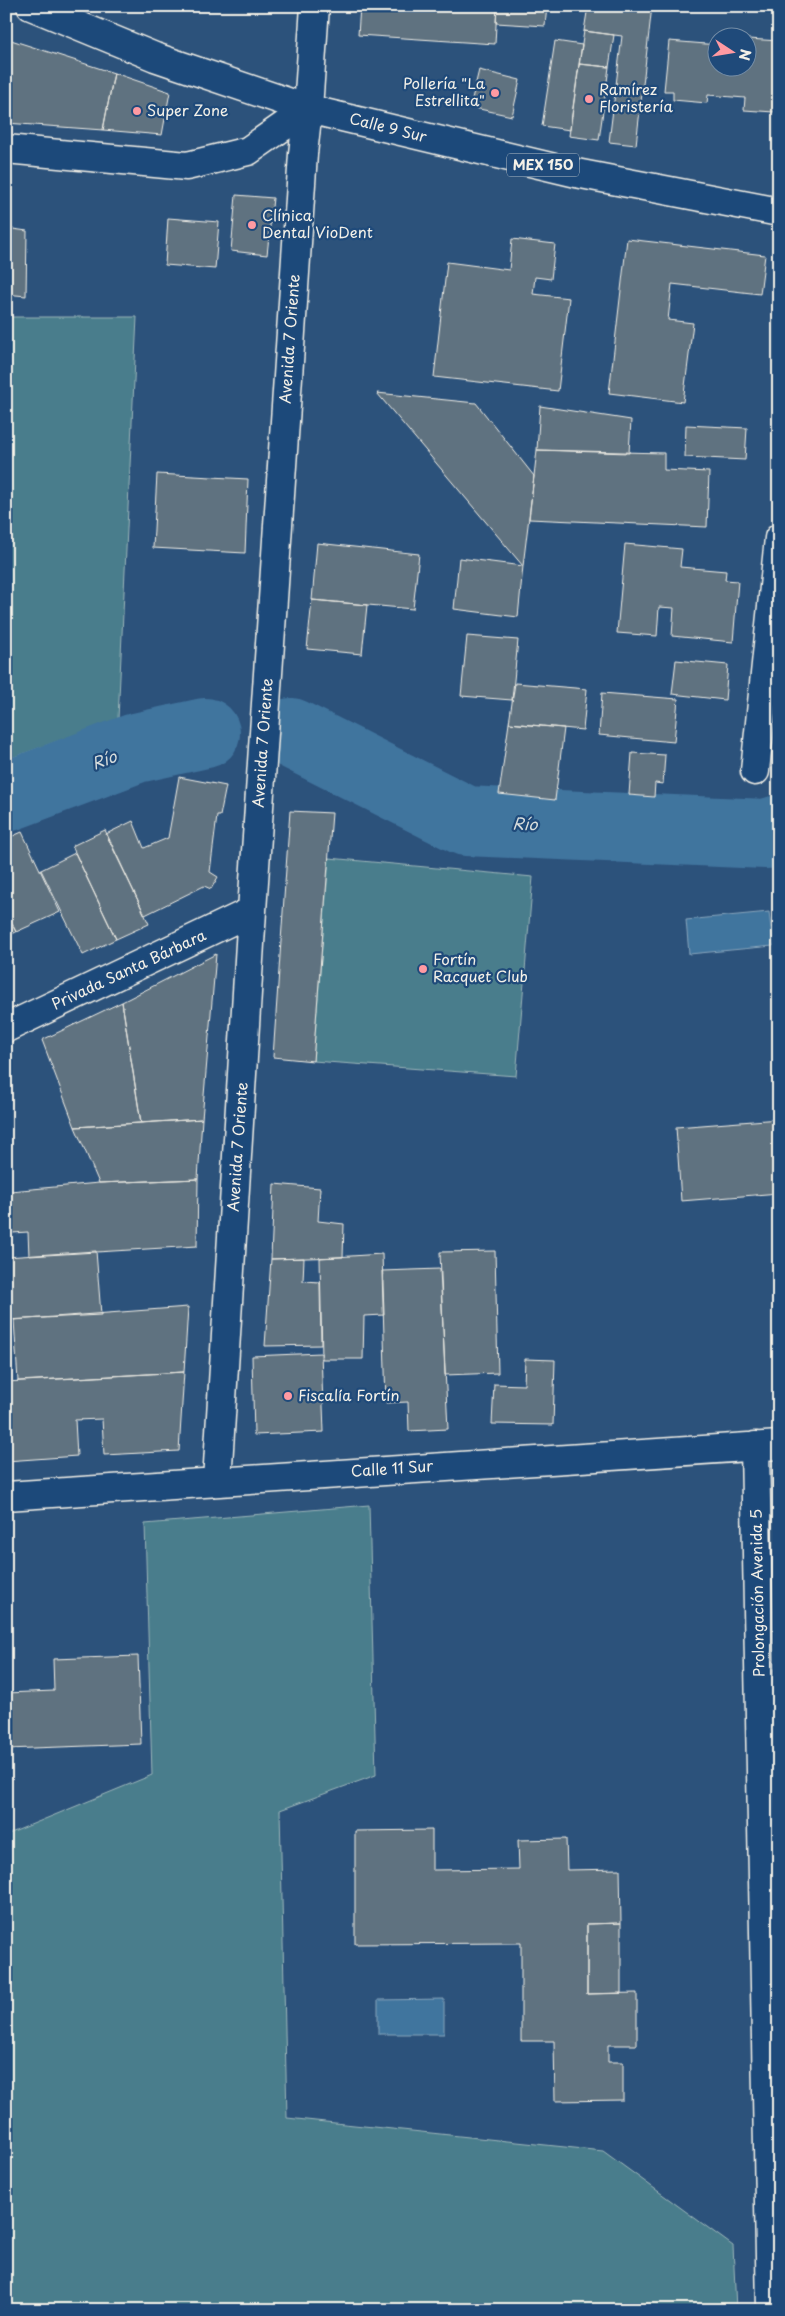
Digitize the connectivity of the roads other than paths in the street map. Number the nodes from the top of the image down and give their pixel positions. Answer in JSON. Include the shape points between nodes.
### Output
{"nodes":[{"id":1,"x":30,"y":6,"type":"edge"},
{"id":2,"x":315,"y":6,"type":"edge"},
{"id":3,"x":308,"y":109,"type":"junction"},
{"id":4,"x":6,"y":149,"type":"edge"},
{"id":5,"x":779,"y":212,"type":"edge"},
{"id":6,"x":779,"y":538,"type":"edge"},
{"id":7,"x":755,"y":771,"type":"dead end"},
{"id":8,"x":252,"y":911,"type":"junction"},
{"id":9,"x":6,"y":1028,"type":"edge"},
{"id":10,"x":767,"y":1445,"type":"edge"},
{"id":11,"x":217,"y":1481,"type":"junction"},
{"id":12,"x":6,"y":1496,"type":"edge"},
{"id":13,"x":771,"y":2310,"type":"edge"}],
"edges":[{"from":1,"to":3,"type":"street","number":"MEX 150","via":[[155,56]]},
{"from":2,"to":3,"type":"street","name":"Avenida 7 Oriente"},
{"from":3,"to":4,"type":"street","via":[[248,151],[187,166]]},
{"from":3,"to":5,"type":"street","name":"Calle 9 Sur","number":"MEX 150","via":[[576,173]]},
{"from":3,"to":8,"type":"street","name":"Avenida 7 Oriente"},
{"from":6,"to":7,"type":"street"},
{"from":8,"to":9,"type":"street","name":"Privada Santa Bárbara"},
{"from":8,"to":11,"type":"street","name":"Avenida 7 Oriente"},
{"from":10,"to":11,"type":"street","name":"Calle 11 Sur"},
{"from":10,"to":13,"type":"street","name":"Prolongación Avenida 5"},
{"from":11,"to":12,"type":"street","name":"Calle 11 Sur"}]}
